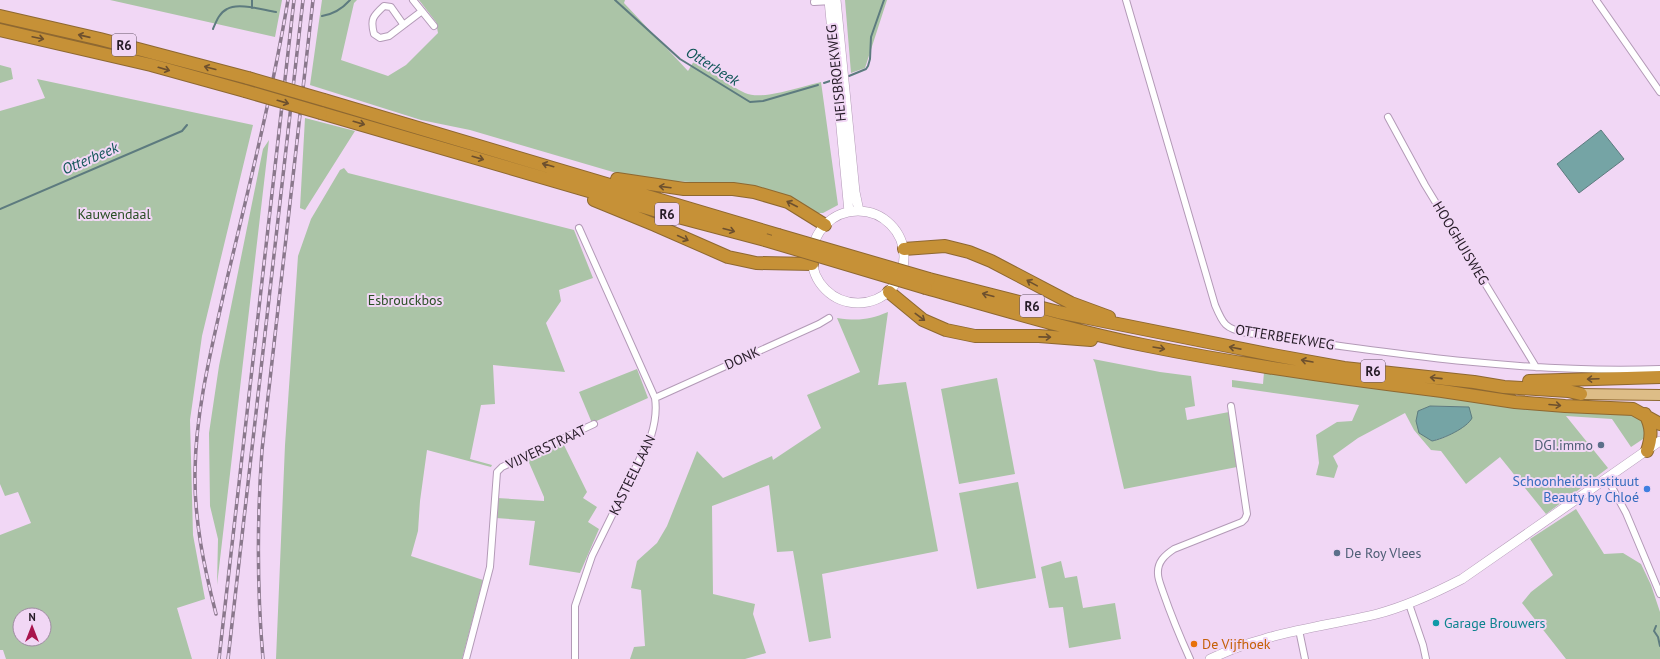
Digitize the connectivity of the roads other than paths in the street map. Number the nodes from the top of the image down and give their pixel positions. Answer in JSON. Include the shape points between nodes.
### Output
{"nodes":[{"id":1,"x":413,"y":0,"type":"edge"},
{"id":2,"x":1126,"y":0,"type":"edge"},
{"id":3,"x":1596,"y":0,"type":"edge"},
{"id":4,"x":833,"y":1,"type":"edge"},
{"id":5,"x":814,"y":2,"type":"dead end"},
{"id":6,"x":422,"y":11,"type":"junction"},
{"id":7,"x":0,"y":16,"type":"edge"},
{"id":8,"x":403,"y":24,"type":"junction"},
{"id":9,"x":434,"y":26,"type":"dead end"},
{"id":10,"x":0,"y":30,"type":"edge"},
{"id":11,"x":1660,"y":92,"type":"edge"},
{"id":12,"x":1388,"y":117,"type":"dead end"},
{"id":13,"x":586,"y":176,"type":"junction"},
{"id":14,"x":570,"y":185,"type":"junction"},
{"id":15,"x":854,"y":211,"type":"junction"},
{"id":16,"x":825,"y":225,"type":"junction"},
{"id":17,"x":578,"y":228,"type":"dead end"},
{"id":18,"x":904,"y":249,"type":"junction"},
{"id":19,"x":812,"y":264,"type":"junction"},
{"id":20,"x":927,"y":284,"type":"junction"},
{"id":21,"x":890,"y":292,"type":"junction"},
{"id":22,"x":829,"y":318,"type":"dead end"},
{"id":23,"x":1135,"y":329,"type":"junction"},
{"id":24,"x":1120,"y":340,"type":"junction"},
{"id":25,"x":1536,"y":367,"type":"junction"},
{"id":26,"x":1660,"y":369,"type":"edge"},
{"id":27,"x":1660,"y":377,"type":"edge"},
{"id":28,"x":1474,"y":382,"type":"junction"},
{"id":29,"x":1442,"y":391,"type":"junction"},
{"id":30,"x":1581,"y":394,"type":"junction"},
{"id":31,"x":1660,"y":395,"type":"edge"},
{"id":32,"x":655,"y":398,"type":"junction"},
{"id":33,"x":1231,"y":406,"type":"dead end"},
{"id":34,"x":1645,"y":414,"type":"junction"},
{"id":35,"x":594,"y":424,"type":"dead end"},
{"id":36,"x":1660,"y":424,"type":"edge"},
{"id":37,"x":1660,"y":441,"type":"edge"},
{"id":38,"x":1647,"y":451,"type":"junction"},
{"id":39,"x":1607,"y":478,"type":"junction"},
{"id":40,"x":1660,"y":594,"type":"edge"},
{"id":41,"x":1409,"y":604,"type":"junction"},
{"id":42,"x":1299,"y":630,"type":"junction"},
{"id":43,"x":466,"y":659,"type":"edge"},
{"id":44,"x":575,"y":659,"type":"edge"},
{"id":45,"x":1190,"y":659,"type":"edge"},
{"id":46,"x":1210,"y":659,"type":"edge"},
{"id":47,"x":1305,"y":659,"type":"edge"},
{"id":48,"x":1426,"y":659,"type":"edge"}],
"edges":[{"from":1,"to":6,"type":"street"},
{"from":2,"to":25,"type":"street","name":"OTTERBEEKWEG","via":[[1215,304],[1226,326],[1247,333],[1314,342],[1452,360]]},
{"from":3,"to":11,"type":"street"},
{"from":4,"to":5,"type":"street","name":"HEISBROEKWEG"},
{"from":4,"to":15,"type":"main road","name":"HEISBROEKWEG","via":[[847,144],[855,192]]},
{"from":6,"to":8,"type":"street"},
{"from":6,"to":9,"type":"street"},
{"from":13,"to":7,"type":"highway","number":"R6","one_way":true,"bridge":true,"via":[[248,78]]},
{"from":8,"to":8,"type":"street","via":[[391,6],[384,6],[373,16],[374,34],[380,38],[389,36]]},
{"from":10,"to":14,"type":"highway","number":"R6","one_way":true,"bridge":true,"via":[[151,65]]},
{"from":12,"to":25,"type":"street","name":"HOOGHUISWEG"},
{"from":16,"to":13,"type":"highway","one_way":true,"via":[[792,204],[754,192],[733,189],[684,189]]},
{"from":13,"to":20,"type":"highway","number":"R6","bridge":true},
{"from":14,"to":19,"type":"highway","one_way":true,"via":[[583,195],[728,257],[756,263]]},
{"from":14,"to":20,"type":"highway","number":"R6","one_way":true,"bridge":true},
{"from":15,"to":16,"type":"main road","via":[[836,217]]},
{"from":15,"to":18,"type":"main road","via":[[876,214],[891,224],[899,235]]},
{"from":16,"to":19,"type":"main road","via":[[813,246]]},
{"from":17,"to":32,"type":"street","name":"KASTEELLAAN"},
{"from":18,"to":21,"type":"main road","via":[[903,272]]},
{"from":23,"to":18,"type":"highway","one_way":true,"via":[[1071,303],[969,252],[945,246]]},
{"from":19,"to":21,"type":"main road","via":[[823,288],[844,302],[869,303]]},
{"from":23,"to":20,"type":"highway","number":"R6","one_way":true},
{"from":20,"to":24,"type":"highway","number":"R6","via":[[1038,320]]},
{"from":21,"to":24,"type":"highway","one_way":true,"via":[[923,320],[946,330],[975,336]]},
{"from":22,"to":32,"type":"street","name":"DONK"},
{"from":28,"to":23,"type":"highway","number":"R6","one_way":true,"via":[[1344,368]]},
{"from":24,"to":29,"type":"highway","number":"R6","one_way":true,"via":[[1265,367]]},
{"from":25,"to":26,"type":"street","name":"OTTERBEEKWEG"},
{"from":27,"to":28,"type":"highway","one_way":true},
{"from":28,"to":30,"type":"highway","number":"R6"},
{"from":29,"to":30,"type":"highway","number":"R6","via":[[1568,396]]},
{"from":29,"to":34,"type":"highway","one_way":true,"via":[[1522,402],[1633,409]]},
{"from":30,"to":31,"type":"main road","number":"R6"},
{"from":32,"to":44,"type":"street","name":"KASTEELLAAN","via":[[655,424],[651,436],[592,556],[576,606]]},
{"from":33,"to":45,"type":"street","via":[[1245,519],[1174,549],[1160,561],[1157,575]]},
{"from":34,"to":36,"type":"highway"},
{"from":34,"to":38,"type":"highway","via":[[1651,429]]},
{"from":35,"to":43,"type":"street","name":"VIJVERSTRAAT","via":[[498,470],[490,566]]},
{"from":37,"to":38,"type":"main road"},
{"from":38,"to":39,"type":"main road"},
{"from":39,"to":40,"type":"street","via":[[1626,513]]},
{"from":39,"to":41,"type":"main road","via":[[1462,579]]},
{"from":41,"to":42,"type":"main road","via":[[1377,614]]},
{"from":41,"to":48,"type":"street"},
{"from":42,"to":46,"type":"main road","via":[[1265,638]]},
{"from":42,"to":47,"type":"street"}]}
